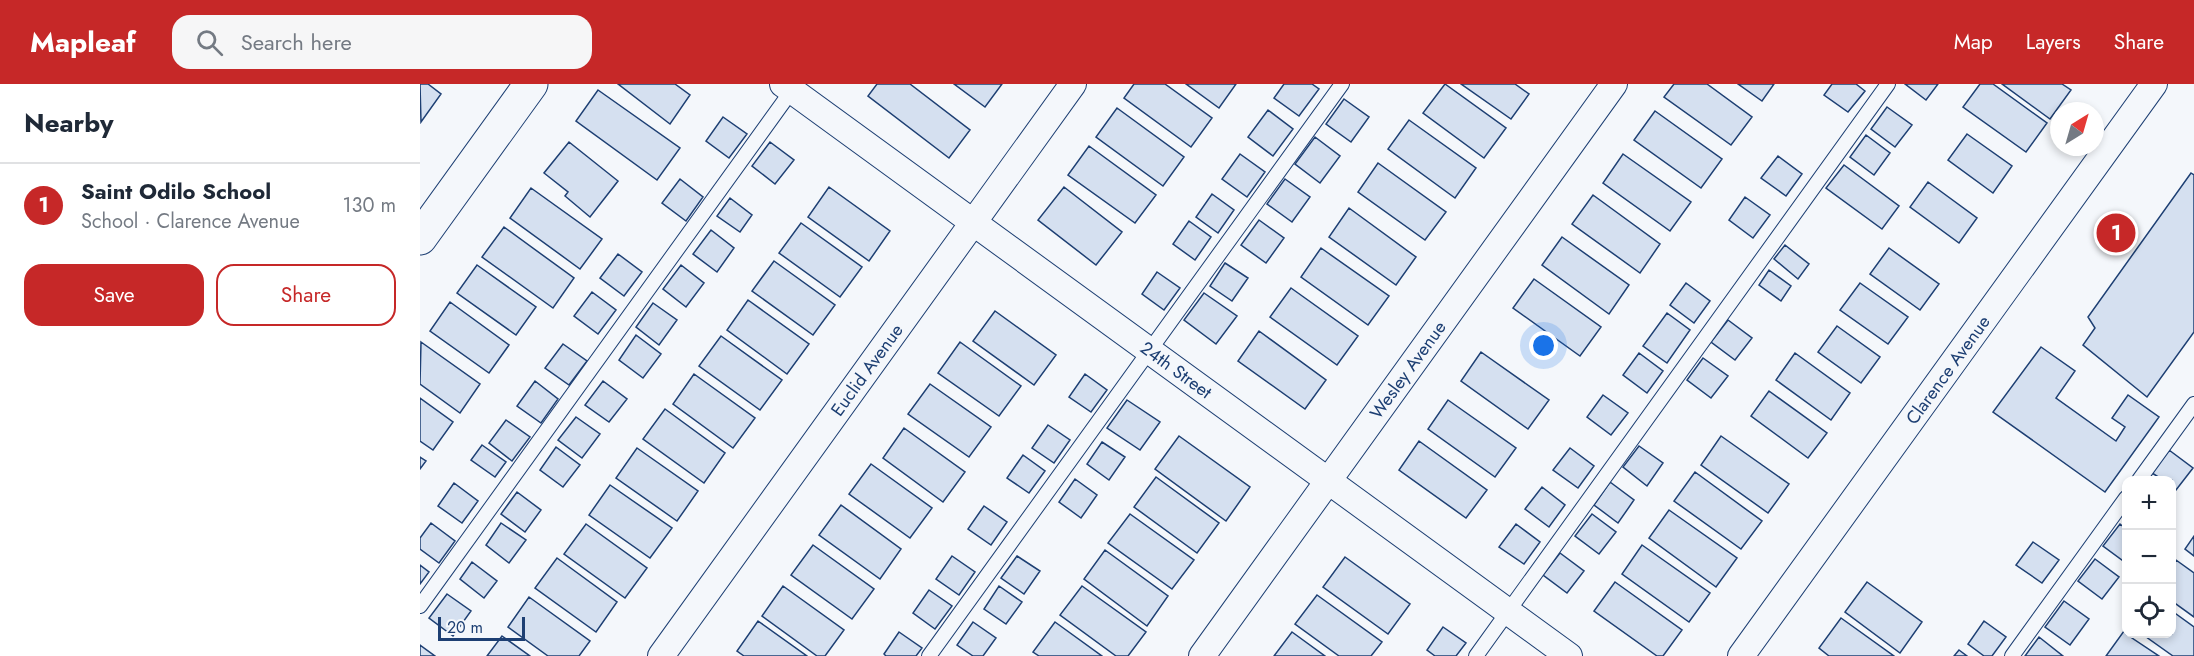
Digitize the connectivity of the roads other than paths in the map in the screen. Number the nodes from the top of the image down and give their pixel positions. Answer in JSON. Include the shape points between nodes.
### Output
{"nodes":[{"id":1,"x":531,"y":84,"type":"edge"},
{"id":2,"x":1073,"y":84,"type":"edge"},
{"id":3,"x":1341,"y":84,"type":"edge"},
{"id":4,"x":1614,"y":84,"type":"edge"},
{"id":5,"x":1888,"y":84,"type":"edge"},
{"id":6,"x":2154,"y":84,"type":"edge"},
{"id":7,"x":790,"y":86,"type":"edge"},
{"id":8,"x":974,"y":223,"type":"junction"},
{"id":9,"x":420,"y":238,"type":"edge"},
{"id":10,"x":1148,"y":350,"type":"junction"},
{"id":11,"x":2193,"y":407,"type":"edge"},
{"id":12,"x":2142,"y":476,"type":"edge"},
{"id":13,"x":1328,"y":481,"type":"junction"},
{"id":14,"x":2122,"y":505,"type":"edge"},
{"id":15,"x":420,"y":606,"type":"edge"},
{"id":16,"x":1508,"y":611,"type":"junction"},
{"id":17,"x":661,"y":656,"type":"edge"},
{"id":18,"x":929,"y":656,"type":"edge"},
{"id":19,"x":1202,"y":656,"type":"edge"},
{"id":20,"x":1476,"y":656,"type":"edge"},
{"id":21,"x":1569,"y":656,"type":"edge"},
{"id":22,"x":1741,"y":656,"type":"edge"},
{"id":23,"x":2012,"y":656,"type":"edge"}],
"edges":[{"from":1,"to":9,"type":"street"},
{"from":2,"to":8,"type":"street","name":"Euclid Avenue"},
{"from":3,"to":10,"type":"lane"},
{"from":4,"to":13,"type":"street","name":"Wesley Avenue"},
{"from":5,"to":16,"type":"lane"},
{"from":6,"to":22,"type":"street","name":"Clarence Avenue"},
{"from":7,"to":8,"type":"street","name":"24th Street"},
{"from":7,"to":15,"type":"lane"},
{"from":8,"to":10,"type":"street","name":"24th Street"},
{"from":8,"to":17,"type":"street","name":"Euclid Avenue"},
{"from":10,"to":13,"type":"street","name":"24th Street"},
{"from":10,"to":18,"type":"lane"},
{"from":11,"to":12,"type":"lane"},
{"from":13,"to":16,"type":"street","name":"24th Street"},
{"from":13,"to":19,"type":"street","name":"Wesley Avenue"},
{"from":14,"to":23,"type":"lane"},
{"from":16,"to":20,"type":"lane"},
{"from":16,"to":21,"type":"street","name":"24th Street"}]}
